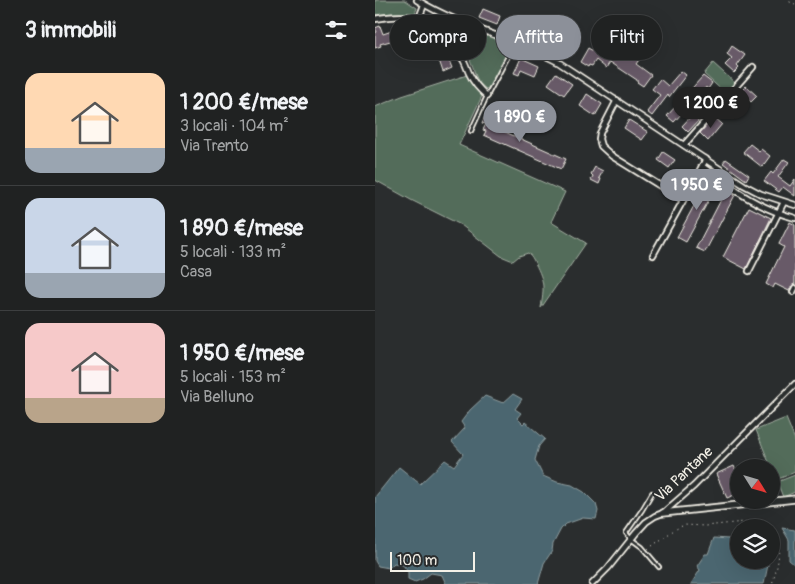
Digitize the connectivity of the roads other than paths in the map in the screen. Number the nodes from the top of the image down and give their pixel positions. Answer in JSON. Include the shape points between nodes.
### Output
{"nodes":[{"id":1,"x":417,"y":0,"type":"edge"},
{"id":2,"x":424,"y":5,"type":"junction"},
{"id":3,"x":420,"y":15,"type":"edge"},
{"id":4,"x":390,"y":17,"type":"edge"},
{"id":5,"x":375,"y":19,"type":"edge"},
{"id":6,"x":496,"y":35,"type":"edge"},
{"id":7,"x":463,"y":60,"type":"edge"},
{"id":8,"x":506,"y":60,"type":"edge"},
{"id":9,"x":555,"y":60,"type":"edge"},
{"id":10,"x":753,"y":67,"type":"dead end"},
{"id":11,"x":487,"y":96,"type":"junction"},
{"id":12,"x":617,"y":100,"type":"junction"},
{"id":13,"x":471,"y":131,"type":"dead end"},
{"id":14,"x":683,"y":145,"type":"junction"},
{"id":15,"x":706,"y":159,"type":"junction"},
{"id":16,"x":702,"y":166,"type":"junction"},
{"id":17,"x":683,"y":200,"type":"junction"},
{"id":18,"x":784,"y":202,"type":"junction"},
{"id":19,"x":795,"y":205,"type":"edge"},
{"id":20,"x":779,"y":214,"type":"junction"},
{"id":21,"x":795,"y":218,"type":"edge"},
{"id":22,"x":653,"y":255,"type":"dead end"},
{"id":23,"x":749,"y":271,"type":"dead end"},
{"id":24,"x":795,"y":384,"type":"edge"},
{"id":25,"x":652,"y":494,"type":"dead end"},
{"id":26,"x":795,"y":499,"type":"edge"},
{"id":27,"x":663,"y":512,"type":"junction"},
{"id":28,"x":631,"y":539,"type":"junction"},
{"id":29,"x":659,"y":567,"type":"dead end"},
{"id":30,"x":592,"y":584,"type":"edge"}],
"edges":[{"from":1,"to":2,"type":"street"},
{"from":2,"to":3,"type":"street"},
{"from":2,"to":6,"type":"street"},
{"from":4,"to":5,"type":"street"},
{"from":7,"to":11,"type":"street","via":[[475,84]]},
{"from":8,"to":11,"type":"lane"},
{"from":9,"to":12,"type":"street"},
{"from":10,"to":14,"type":"street"},
{"from":11,"to":13,"type":"lane"},
{"from":12,"to":14,"type":"street"},
{"from":12,"to":17,"type":"street","via":[[600,133],[601,146]]},
{"from":14,"to":15,"type":"street"},
{"from":15,"to":16,"type":"street"},
{"from":15,"to":18,"type":"street","via":[[751,189]]},
{"from":16,"to":17,"type":"street"},
{"from":16,"to":20,"type":"street","via":[[745,197]]},
{"from":17,"to":22,"type":"street"},
{"from":18,"to":19,"type":"street"},
{"from":18,"to":20,"type":"street"},
{"from":20,"to":21,"type":"street"},
{"from":20,"to":23,"type":"street"},
{"from":24,"to":27,"type":"street","name":"Via Pantane","via":[[694,486]]},
{"from":25,"to":28,"type":"lane","via":[[626,533]]},
{"from":26,"to":27,"type":"street"},
{"from":27,"to":28,"type":"street","name":"Via Pantane","via":[[646,522]]},
{"from":28,"to":29,"type":"lane"},
{"from":28,"to":30,"type":"street","name":"Via Pantane"}]}
